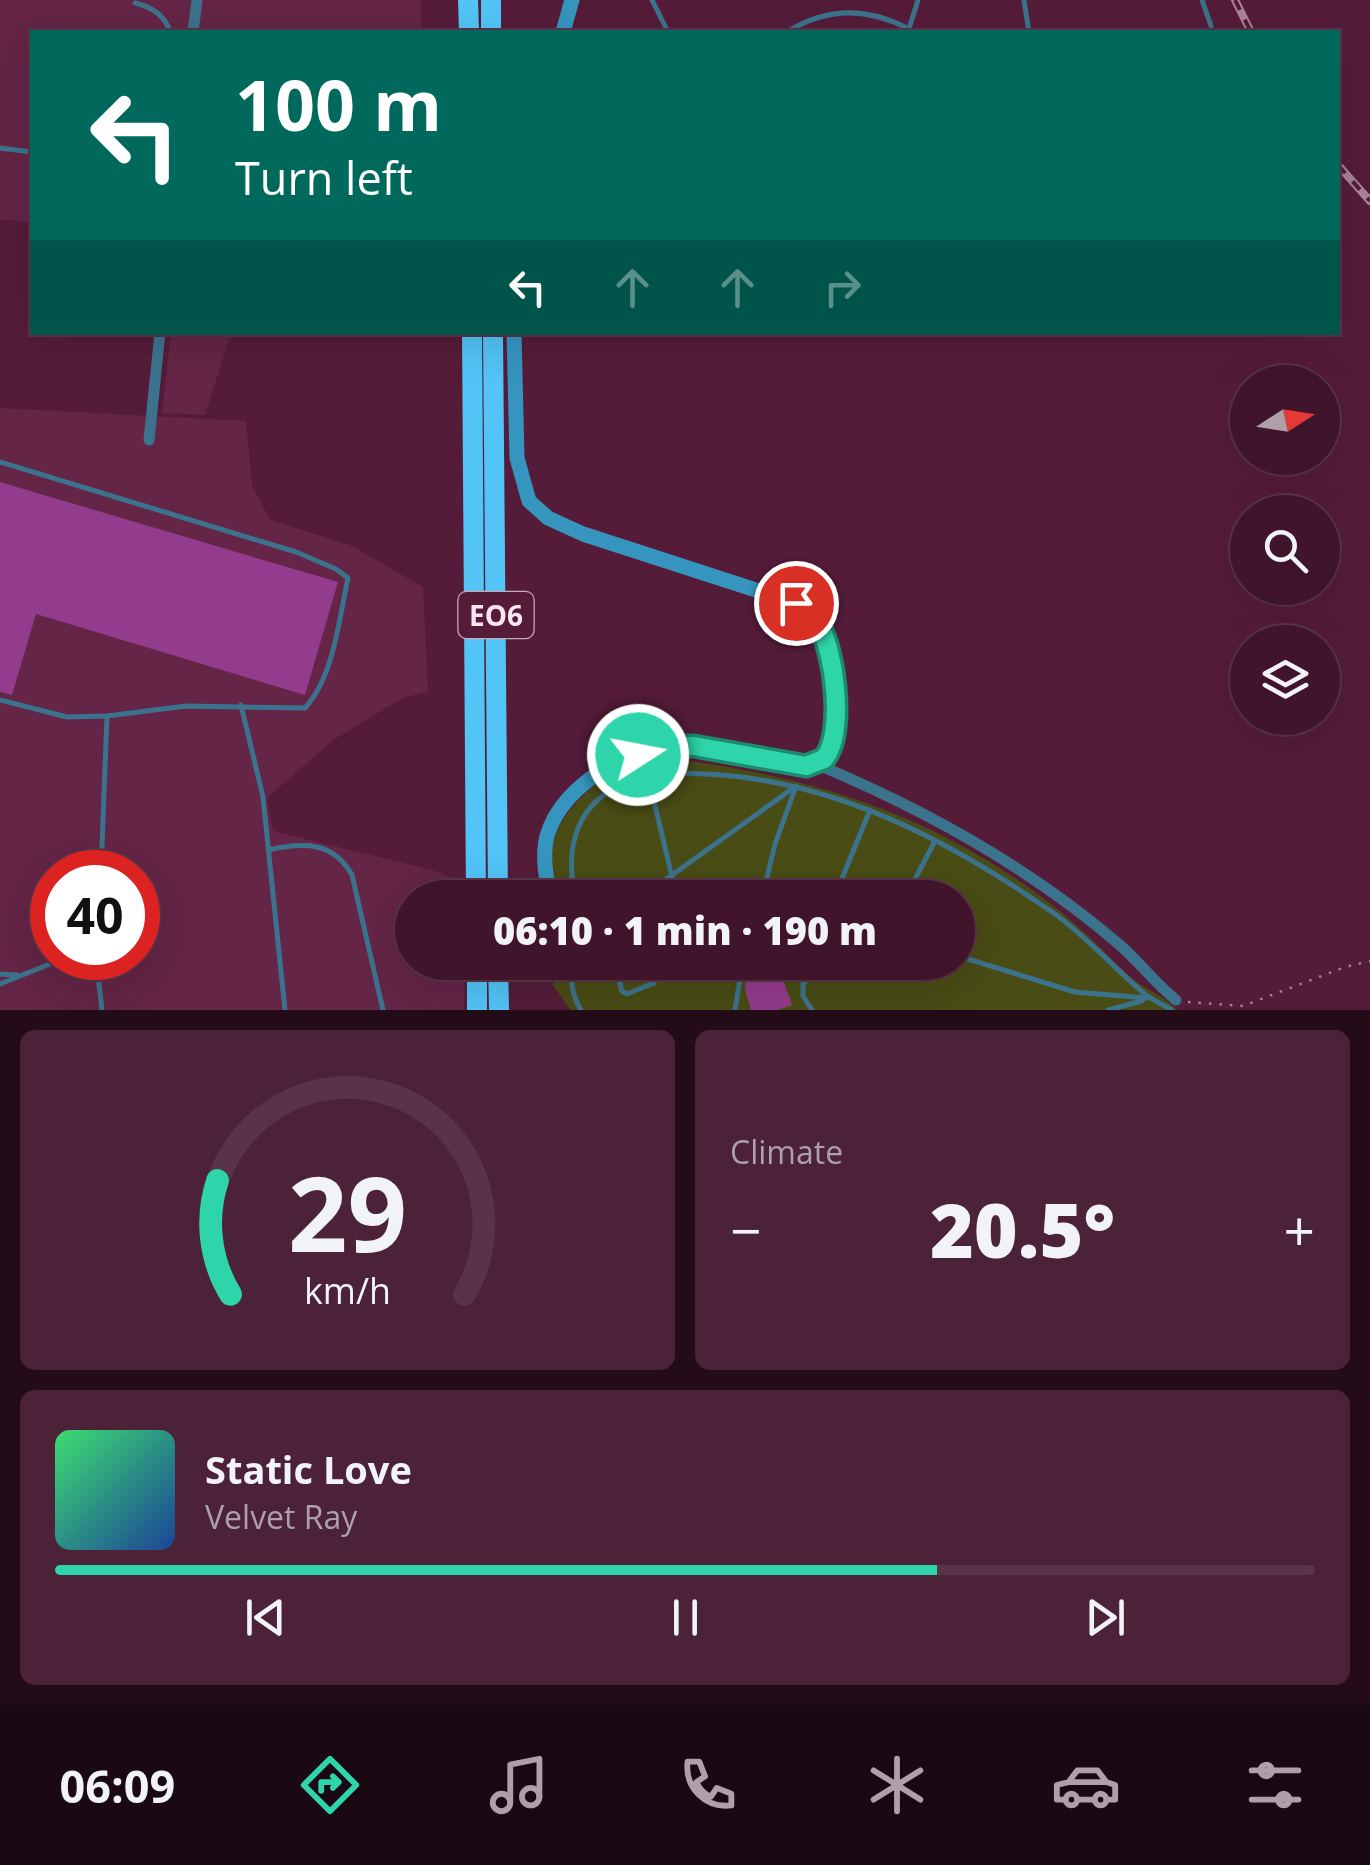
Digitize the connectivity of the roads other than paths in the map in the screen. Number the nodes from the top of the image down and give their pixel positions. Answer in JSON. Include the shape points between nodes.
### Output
{"nodes":[{"id":1,"x":196,"y":0,"type":"edge"},
{"id":2,"x":468,"y":0,"type":"edge"},
{"id":3,"x":491,"y":0,"type":"edge"},
{"id":4,"x":572,"y":0,"type":"edge"},
{"id":5,"x":652,"y":0,"type":"edge"},
{"id":6,"x":918,"y":0,"type":"edge"},
{"id":7,"x":1024,"y":0,"type":"edge"},
{"id":8,"x":1202,"y":0,"type":"edge"},
{"id":9,"x":135,"y":3,"type":"dead end"},
{"id":10,"x":1210,"y":26,"type":"dead end"},
{"id":11,"x":169,"y":30,"type":"edge"},
{"id":12,"x":193,"y":30,"type":"edge"},
{"id":13,"x":469,"y":30,"type":"edge"},
{"id":14,"x":491,"y":30,"type":"edge"},
{"id":15,"x":564,"y":30,"type":"edge"},
{"id":16,"x":667,"y":30,"type":"edge"},
{"id":17,"x":790,"y":30,"type":"edge"},
{"id":18,"x":907,"y":30,"type":"edge"},
{"id":19,"x":1029,"y":30,"type":"edge"},
{"id":20,"x":0,"y":148,"type":"edge"},
{"id":21,"x":30,"y":152,"type":"edge"},
{"id":22,"x":160,"y":335,"type":"edge"},
{"id":23,"x":472,"y":335,"type":"edge"},
{"id":24,"x":494,"y":335,"type":"edge"},
{"id":25,"x":514,"y":335,"type":"edge"},
{"id":26,"x":149,"y":440,"type":"dead end"},
{"id":27,"x":0,"y":462,"type":"edge"},
{"id":28,"x":0,"y":700,"type":"edge"},
{"id":29,"x":241,"y":705,"type":"junction"},
{"id":30,"x":107,"y":716,"type":"junction"},
{"id":31,"x":816,"y":764,"type":"junction"},
{"id":32,"x":648,"y":776,"type":"junction"},
{"id":33,"x":796,"y":786,"type":"junction"},
{"id":34,"x":870,"y":810,"type":"junction"},
{"id":35,"x":936,"y":841,"type":"junction"},
{"id":36,"x":103,"y":850,"type":"edge"},
{"id":37,"x":268,"y":850,"type":"junction"},
{"id":38,"x":671,"y":874,"type":"junction"},
{"id":39,"x":476,"y":880,"type":"edge"},
{"id":40,"x":498,"y":880,"type":"edge"},
{"id":41,"x":548,"y":880,"type":"edge"},
{"id":42,"x":573,"y":880,"type":"edge"},
{"id":43,"x":663,"y":880,"type":"edge"},
{"id":44,"x":672,"y":880,"type":"edge"},
{"id":45,"x":766,"y":880,"type":"edge"},
{"id":46,"x":841,"y":880,"type":"edge"},
{"id":47,"x":915,"y":880,"type":"edge"},
{"id":48,"x":975,"y":961,"type":"edge"},
{"id":49,"x":30,"y":970,"type":"edge"},
{"id":50,"x":0,"y":974,"type":"edge"},
{"id":51,"x":17,"y":975,"type":"junction"},
{"id":52,"x":99,"y":980,"type":"edge"},
{"id":53,"x":476,"y":980,"type":"edge"},
{"id":54,"x":498,"y":980,"type":"edge"},
{"id":55,"x":571,"y":980,"type":"edge"},
{"id":56,"x":619,"y":980,"type":"edge"},
{"id":57,"x":654,"y":980,"type":"edge"},
{"id":58,"x":740,"y":980,"type":"edge"},
{"id":59,"x":806,"y":980,"type":"edge"},
{"id":60,"x":0,"y":984,"type":"edge"},
{"id":61,"x":1150,"y":998,"type":"junction"},
{"id":62,"x":1174,"y":1005,"type":"edge"},
{"id":63,"x":102,"y":1010,"type":"edge"},
{"id":64,"x":286,"y":1010,"type":"edge"},
{"id":65,"x":384,"y":1010,"type":"edge"},
{"id":66,"x":477,"y":1010,"type":"edge"},
{"id":67,"x":499,"y":1010,"type":"edge"},
{"id":68,"x":582,"y":1010,"type":"edge"},
{"id":69,"x":735,"y":1010,"type":"edge"},
{"id":70,"x":812,"y":1010,"type":"edge"},
{"id":71,"x":1108,"y":1010,"type":"edge"}],
"edges":[{"from":1,"to":12,"type":"street"},
{"from":2,"to":13,"type":"highway"},
{"from":3,"to":14,"type":"highway"},
{"from":4,"to":15,"type":"street"},
{"from":5,"to":16,"type":"lane"},
{"from":6,"to":18,"type":"lane"},
{"from":7,"to":19,"type":"lane"},
{"from":8,"to":10,"type":"lane"},
{"from":9,"to":11,"type":"lane","via":[[154,10]]},
{"from":17,"to":18,"type":"lane","via":[[839,13],[881,16]]},
{"from":20,"to":21,"type":"lane"},
{"from":22,"to":26,"type":"street"},
{"from":23,"to":39,"type":"highway","number":"ΕΟ6"},
{"from":24,"to":40,"type":"highway","number":"ΕΟ6"},
{"from":25,"to":31,"type":"street","via":[[516,458],[536,510],[583,534],[778,595],[809,612],[828,644],[834,680],[833,744]]},
{"from":27,"to":29,"type":"lane","via":[[296,552],[348,578],[313,699],[305,708]]},
{"from":28,"to":30,"type":"lane","via":[[66,717]]},
{"from":29,"to":30,"type":"lane"},
{"from":29,"to":37,"type":"lane"},
{"from":30,"to":36,"type":"lane"},
{"from":31,"to":41,"type":"street","via":[[679,746],[638,755],[605,770],[569,799],[548,832]]},
{"from":31,"to":62,"type":"street","via":[[978,842],[1120,945]]},
{"from":32,"to":33,"type":"lane","via":[[721,774]]},
{"from":32,"to":38,"type":"lane"},
{"from":32,"to":42,"type":"lane","via":[[611,790],[577,825],[570,855]]},
{"from":33,"to":34,"type":"lane"},
{"from":33,"to":38,"type":"lane"},
{"from":33,"to":45,"type":"lane"},
{"from":34,"to":35,"type":"lane"},
{"from":34,"to":46,"type":"lane"},
{"from":35,"to":47,"type":"lane"},
{"from":35,"to":61,"type":"lane","via":[[1054,914]]},
{"from":37,"to":64,"type":"lane"},
{"from":37,"to":65,"type":"lane","via":[[294,844],[342,856]]},
{"from":38,"to":43,"type":"lane"},
{"from":38,"to":44,"type":"lane"},
{"from":48,"to":61,"type":"lane","via":[[1075,992]]},
{"from":49,"to":51,"type":"lane"},
{"from":50,"to":51,"type":"lane"},
{"from":51,"to":60,"type":"lane"},
{"from":52,"to":63,"type":"lane"},
{"from":53,"to":66,"type":"highway"},
{"from":54,"to":67,"type":"highway"},
{"from":55,"to":68,"type":"lane"},
{"from":56,"to":57,"type":"lane","via":[[627,994]]},
{"from":58,"to":69,"type":"lane"},
{"from":59,"to":70,"type":"lane","via":[[803,996]]},
{"from":61,"to":62,"type":"lane"},
{"from":61,"to":71,"type":"lane"}]}
